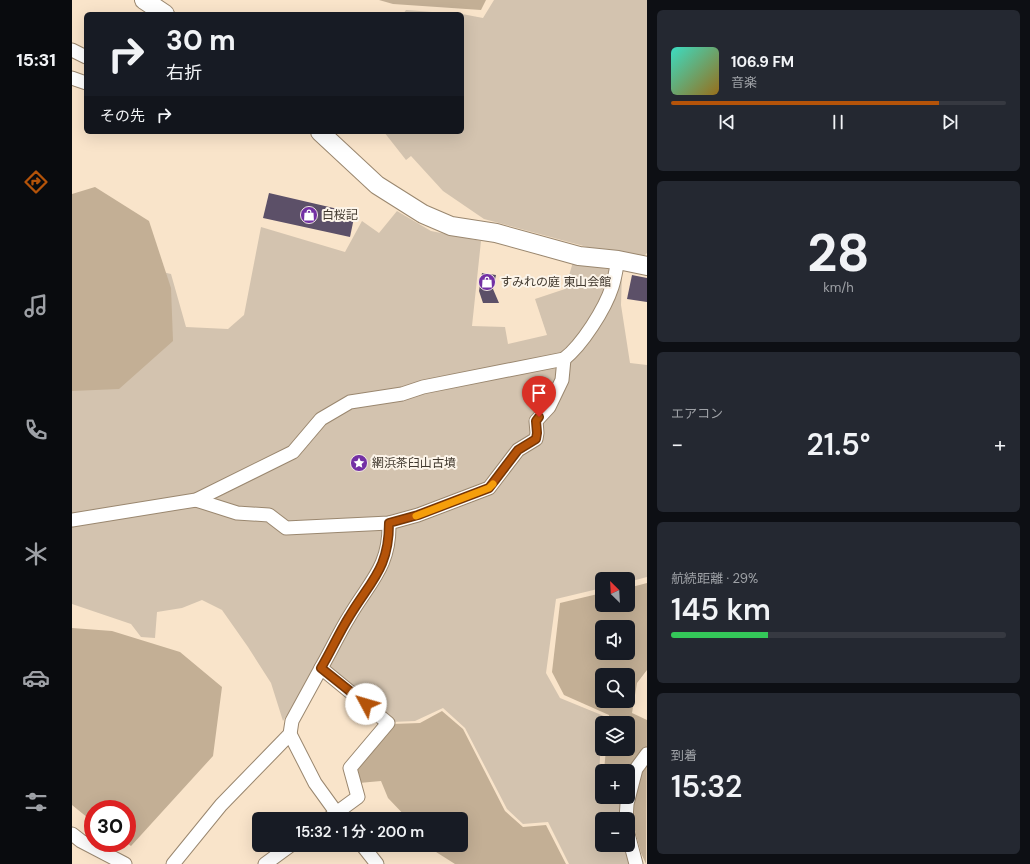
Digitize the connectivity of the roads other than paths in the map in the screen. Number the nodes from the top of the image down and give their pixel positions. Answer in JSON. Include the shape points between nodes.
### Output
{"nodes":[{"id":1,"x":144,"y":0,"type":"edge"},
{"id":2,"x":162,"y":12,"type":"edge"},
{"id":3,"x":72,"y":50,"type":"edge"},
{"id":4,"x":84,"y":56,"type":"edge"},
{"id":5,"x":72,"y":78,"type":"edge"},
{"id":6,"x":84,"y":81,"type":"edge"},
{"id":7,"x":322,"y":134,"type":"edge"},
{"id":8,"x":618,"y":260,"type":"junction"},
{"id":9,"x":647,"y":266,"type":"edge"},
{"id":10,"x":564,"y":359,"type":"junction"},
{"id":11,"x":196,"y":500,"type":"junction"},
{"id":12,"x":72,"y":520,"type":"edge"},
{"id":13,"x":389,"y":523,"type":"junction"},
{"id":14,"x":321,"y":668,"type":"junction"},
{"id":15,"x":290,"y":734,"type":"junction"},
{"id":16,"x":647,"y":754,"type":"edge"},
{"id":17,"x":332,"y":812,"type":"edge"},
{"id":18,"x":341,"y":812,"type":"edge"},
{"id":19,"x":626,"y":812,"type":"edge"},
{"id":20,"x":72,"y":834,"type":"edge"},
{"id":21,"x":281,"y":852,"type":"edge"},
{"id":22,"x":368,"y":852,"type":"edge"},
{"id":23,"x":633,"y":852,"type":"edge"},
{"id":24,"x":125,"y":864,"type":"edge"},
{"id":25,"x":173,"y":864,"type":"edge"},
{"id":26,"x":265,"y":864,"type":"edge"},
{"id":27,"x":377,"y":864,"type":"edge"},
{"id":28,"x":636,"y":864,"type":"edge"}],
"edges":[{"from":1,"to":2,"type":"street"},
{"from":3,"to":4,"type":"street"},
{"from":5,"to":6,"type":"street"},
{"from":7,"to":8,"type":"street","via":[[377,186],[423,214],[451,226],[496,233],[579,256]]},
{"from":8,"to":9,"type":"street"},
{"from":8,"to":10,"type":"street","via":[[612,288],[592,326],[576,349]]},
{"from":10,"to":11,"type":"street","via":[[423,387],[402,394],[350,402],[321,419],[293,452]]},
{"from":10,"to":13,"type":"street","via":[[562,380],[549,407],[536,421],[536,439],[518,450],[489,488],[418,515]]},
{"from":11,"to":12,"type":"street"},
{"from":11,"to":13,"type":"street","via":[[237,513],[269,515],[286,528]]},
{"from":13,"to":14,"type":"street","via":[[389,541],[381,570],[350,616]]},
{"from":14,"to":15,"type":"street","via":[[292,721]]},
{"from":14,"to":18,"type":"street","via":[[388,723],[350,768],[358,797]]},
{"from":15,"to":17,"type":"street"},
{"from":15,"to":25,"type":"street","via":[[221,805]]},
{"from":16,"to":19,"type":"street","via":[[636,769]]},
{"from":20,"to":24,"type":"street"},
{"from":21,"to":26,"type":"street"},
{"from":22,"to":27,"type":"street"},
{"from":23,"to":28,"type":"street"}]}
